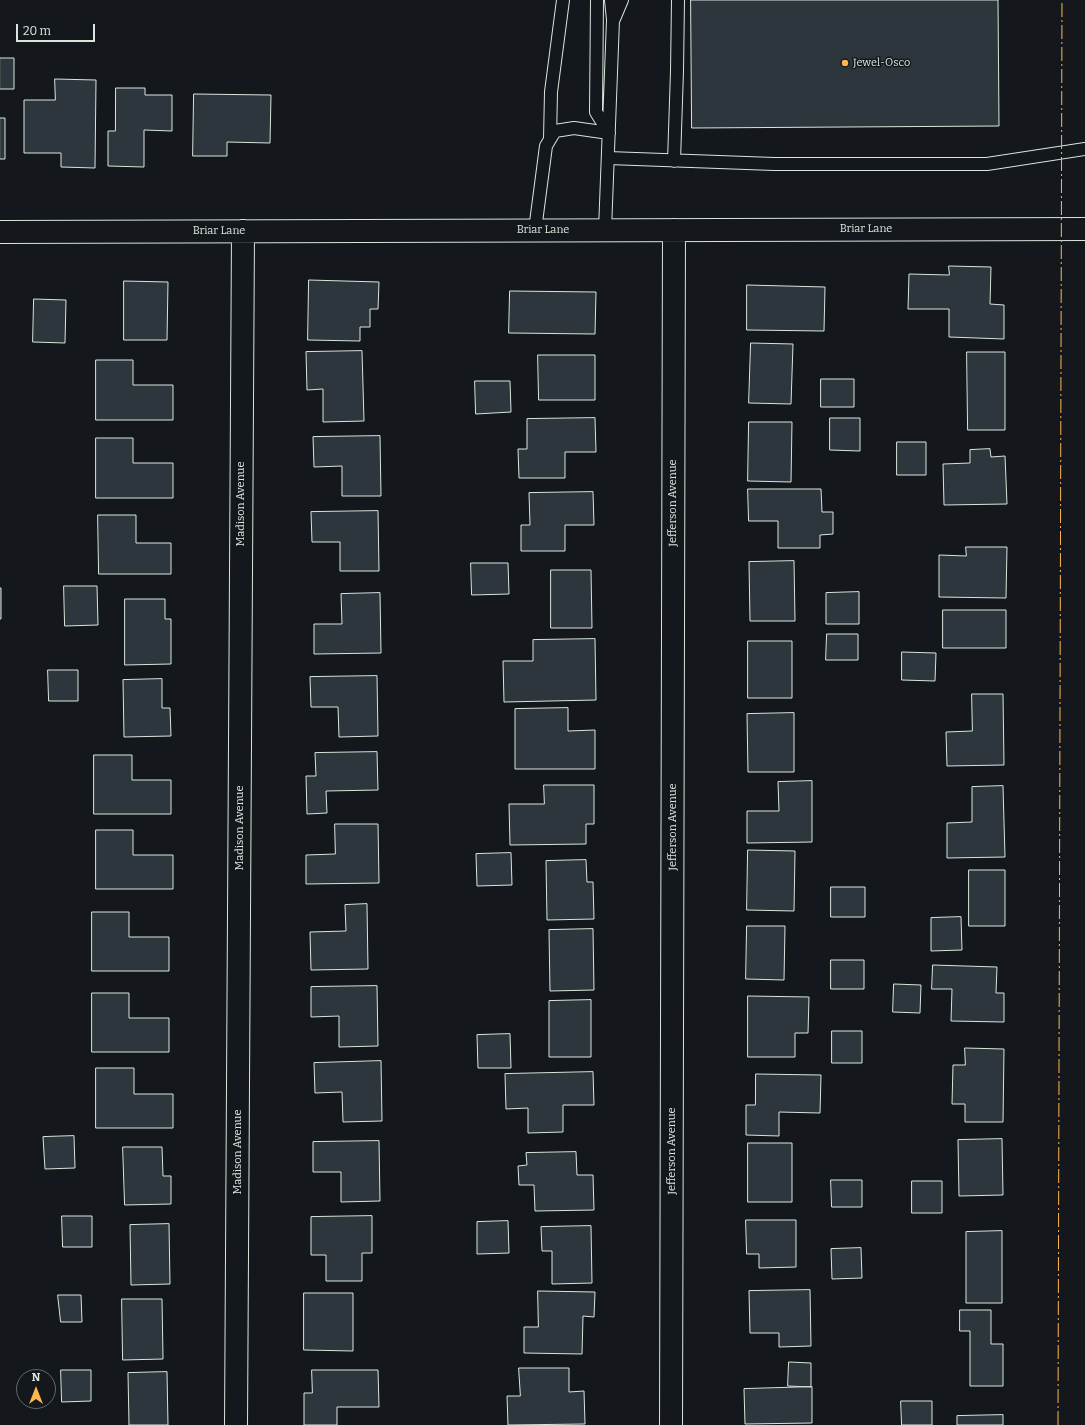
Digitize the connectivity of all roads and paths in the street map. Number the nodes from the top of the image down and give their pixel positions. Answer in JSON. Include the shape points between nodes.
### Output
{"nodes":[{"id":1,"x":563,"y":0,"type":"edge"},
{"id":2,"x":597,"y":0,"type":"edge"},
{"id":3,"x":611,"y":0,"type":"edge"},
{"id":4,"x":622,"y":0,"type":"edge"},
{"id":5,"x":678,"y":0,"type":"edge"},
{"id":6,"x":613,"y":20,"type":"junction"},
{"id":7,"x":609,"y":133,"type":"junction"},
{"id":8,"x":552,"y":135,"type":"junction"},
{"id":9,"x":1085,"y":149,"type":"edge"},
{"id":10,"x":608,"y":158,"type":"junction"},
{"id":11,"x":674,"y":161,"type":"junction"},
{"id":12,"x":1085,"y":229,"type":"edge"},
{"id":13,"x":535,"y":230,"type":"junction"},
{"id":14,"x":605,"y":230,"type":"junction"},
{"id":15,"x":674,"y":230,"type":"junction"},
{"id":16,"x":243,"y":231,"type":"junction"},
{"id":17,"x":0,"y":232,"type":"edge"},
{"id":18,"x":236,"y":1425,"type":"edge"},
{"id":19,"x":671,"y":1425,"type":"edge"}],
"edges":[{"from":1,"to":8,"type":"lane","via":[[551,92]]},
{"from":2,"to":7,"type":"lane","via":[[596,112]]},
{"from":3,"to":6,"type":"lane"},
{"from":4,"to":6,"type":"lane"},
{"from":5,"to":11,"type":"lane"},
{"from":6,"to":7,"type":"lane"},
{"from":7,"to":8,"type":"lane","via":[[574,128]]},
{"from":7,"to":10,"type":"lane"},
{"from":8,"to":13,"type":"lane","via":[[546,146]]},
{"from":9,"to":11,"type":"lane","via":[[987,164],[774,164]]},
{"from":10,"to":11,"type":"lane"},
{"from":10,"to":14,"type":"lane"},
{"from":12,"to":15,"type":"street","name":"Briar Lane"},
{"from":13,"to":14,"type":"street","name":"Briar Lane"},
{"from":13,"to":16,"type":"street","name":"Briar Lane"},
{"from":14,"to":15,"type":"street","name":"Briar Lane"},
{"from":15,"to":19,"type":"street","name":"Jefferson Avenue"},
{"from":16,"to":17,"type":"street","name":"Briar Lane"},
{"from":16,"to":18,"type":"street","name":"Madison Avenue"}]}
